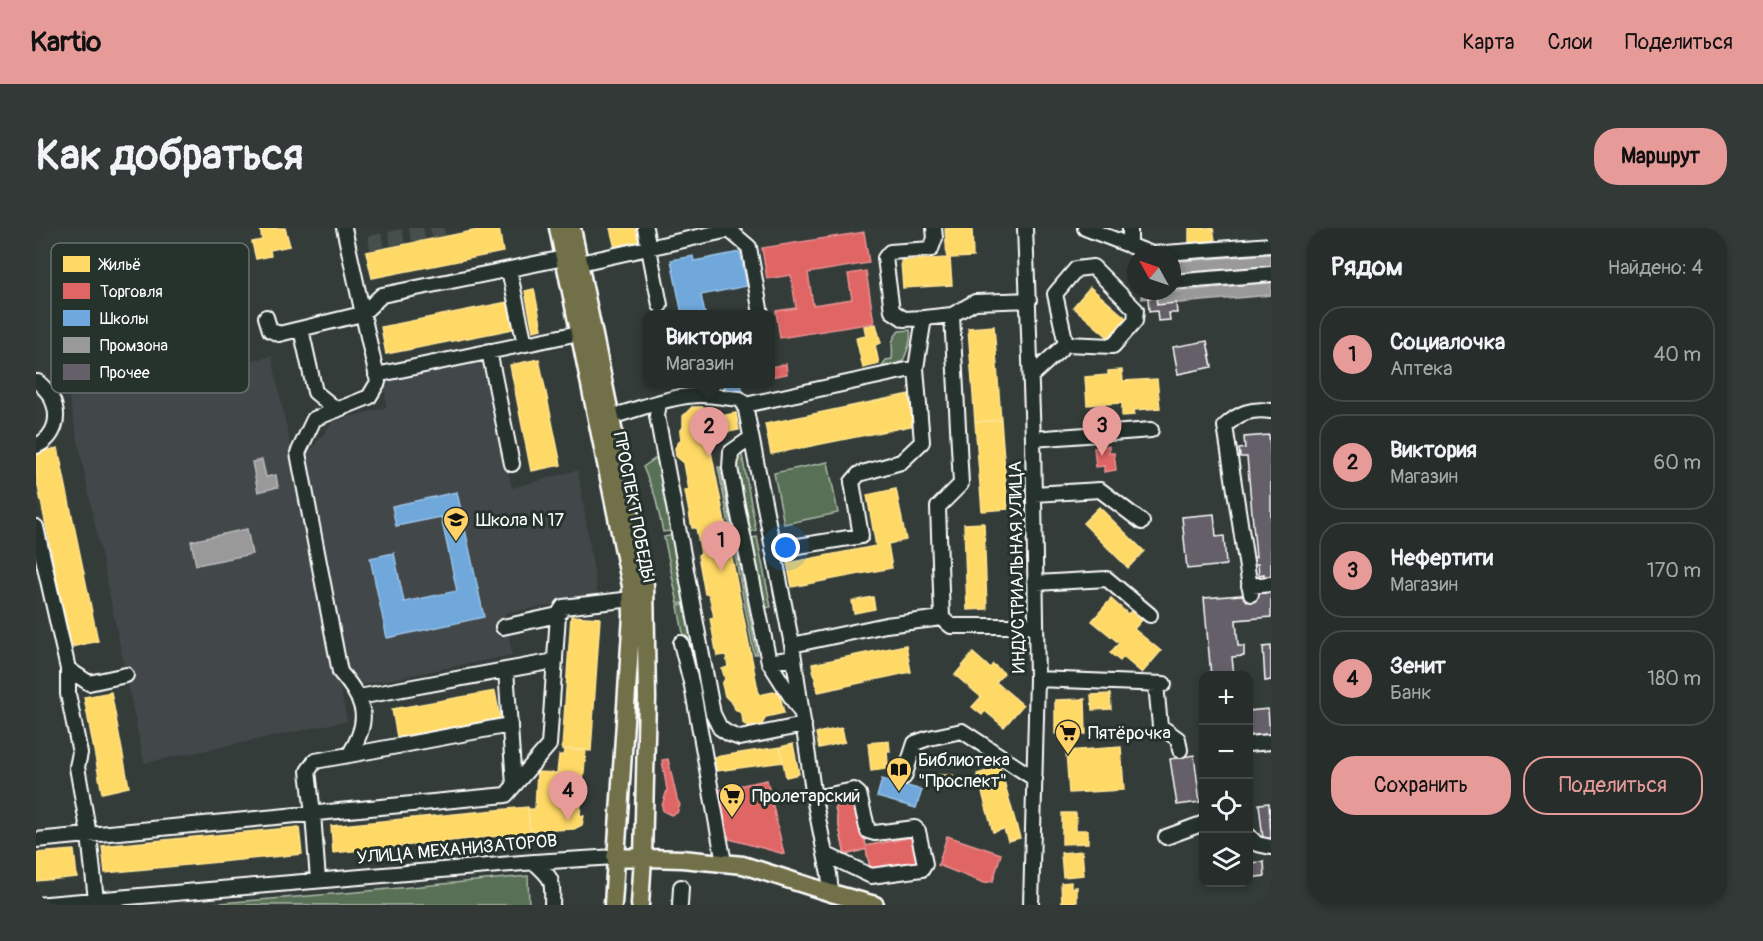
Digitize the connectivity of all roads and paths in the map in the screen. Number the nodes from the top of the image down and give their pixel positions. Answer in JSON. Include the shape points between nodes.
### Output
{"nodes":[{"id":1,"x":344,"y":228,"type":"edge"},
{"id":2,"x":558,"y":228,"type":"edge"},
{"id":3,"x":572,"y":228,"type":"edge"},
{"id":4,"x":645,"y":228,"type":"edge"},
{"id":5,"x":934,"y":228,"type":"edge"},
{"id":6,"x":1025,"y":228,"type":"edge"},
{"id":7,"x":1085,"y":228,"type":"edge"},
{"id":8,"x":1130,"y":228,"type":"edge"},
{"id":9,"x":1271,"y":245,"type":"edge"},
{"id":10,"x":1130,"y":246,"type":"joint"},
{"id":11,"x":649,"y":248,"type":"junction"},
{"id":12,"x":1181,"y":252,"type":"edge"},
{"id":13,"x":572,"y":260,"type":"junction"},
{"id":14,"x":509,"y":270,"type":"junction"},
{"id":15,"x":1271,"y":274,"type":"edge"},
{"id":16,"x":1181,"y":281,"type":"edge"},
{"id":17,"x":1029,"y":300,"type":"junction"},
{"id":18,"x":660,"y":305,"type":"dead end"},
{"id":19,"x":760,"y":310,"type":"edge"},
{"id":20,"x":362,"y":314,"type":"junction"},
{"id":21,"x":952,"y":315,"type":"junction"},
{"id":22,"x":266,"y":317,"type":"dead end"},
{"id":23,"x":924,"y":318,"type":"junction"},
{"id":24,"x":301,"y":329,"type":"junction"},
{"id":25,"x":579,"y":333,"type":"junction"},
{"id":26,"x":525,"y":344,"type":"junction"},
{"id":27,"x":1066,"y":344,"type":"junction"},
{"id":28,"x":489,"y":351,"type":"junction"},
{"id":29,"x":916,"y":368,"type":"junction"},
{"id":30,"x":376,"y":375,"type":"junction"},
{"id":31,"x":1031,"y":376,"type":"junction"},
{"id":32,"x":36,"y":382,"type":"edge"},
{"id":33,"x":659,"y":403,"type":"junction"},
{"id":34,"x":745,"y":405,"type":"junction"},
{"id":35,"x":337,"y":410,"type":"junction"},
{"id":36,"x":1271,"y":411,"type":"edge"},
{"id":37,"x":620,"y":418,"type":"junction"},
{"id":38,"x":1151,"y":430,"type":"dead end"},
{"id":39,"x":751,"y":438,"type":"junction"},
{"id":40,"x":1033,"y":439,"type":"junction"},
{"id":41,"x":36,"y":446,"type":"edge"},
{"id":42,"x":512,"y":464,"type":"dead end"},
{"id":43,"x":1034,"y":494,"type":"junction"},
{"id":44,"x":1142,"y":522,"type":"dead end"},
{"id":45,"x":36,"y":527,"type":"edge"},
{"id":46,"x":773,"y":550,"type":"junction"},
{"id":47,"x":1036,"y":583,"type":"junction"},
{"id":48,"x":1271,"y":584,"type":"edge"},
{"id":49,"x":632,"y":598,"type":"junction"},
{"id":50,"x":558,"y":615,"type":"junction"},
{"id":51,"x":1150,"y":615,"type":"dead end"},
{"id":52,"x":942,"y":618,"type":"junction"},
{"id":53,"x":1036,"y":626,"type":"junction"},
{"id":54,"x":503,"y":627,"type":"dead end"},
{"id":55,"x":681,"y":643,"type":"dead end"},
{"id":56,"x":793,"y":652,"type":"junction"},
{"id":57,"x":555,"y":661,"type":"junction"},
{"id":58,"x":769,"y":662,"type":"junction"},
{"id":59,"x":68,"y":669,"type":"junction"},
{"id":60,"x":506,"y":670,"type":"junction"},
{"id":61,"x":126,"y":675,"type":"dead end"},
{"id":62,"x":706,"y":677,"type":"junction"},
{"id":63,"x":690,"y":678,"type":"junction"},
{"id":64,"x":1037,"y":679,"type":"junction"},
{"id":65,"x":359,"y":697,"type":"junction"},
{"id":66,"x":803,"y":719,"type":"junction"},
{"id":67,"x":510,"y":726,"type":"junction"},
{"id":68,"x":1271,"y":742,"type":"edge"},
{"id":69,"x":1253,"y":744,"type":"edge"},
{"id":70,"x":1180,"y":750,"type":"dead end"},
{"id":71,"x":349,"y":754,"type":"junction"},
{"id":72,"x":904,"y":777,"type":"dead end"},
{"id":73,"x":1035,"y":778,"type":"junction"},
{"id":74,"x":514,"y":785,"type":"junction"},
{"id":75,"x":814,"y":798,"type":"junction"},
{"id":76,"x":313,"y":814,"type":"junction"},
{"id":77,"x":1199,"y":825,"type":"edge"},
{"id":78,"x":89,"y":835,"type":"junction"},
{"id":79,"x":1166,"y":837,"type":"dead end"},
{"id":80,"x":1253,"y":839,"type":"edge"},
{"id":81,"x":36,"y":840,"type":"edge"},
{"id":82,"x":1271,"y":847,"type":"edge"},
{"id":83,"x":825,"y":854,"type":"junction"},
{"id":84,"x":615,"y":857,"type":"junction"},
{"id":85,"x":643,"y":857,"type":"junction"},
{"id":86,"x":534,"y":861,"type":"junction"},
{"id":87,"x":723,"y":863,"type":"junction"},
{"id":88,"x":318,"y":880,"type":"junction"},
{"id":89,"x":681,"y":887,"type":"dead end"},
{"id":90,"x":831,"y":893,"type":"junction"},
{"id":91,"x":96,"y":900,"type":"junction"},
{"id":92,"x":36,"y":905,"type":"edge"},
{"id":93,"x":552,"y":905,"type":"edge"},
{"id":94,"x":613,"y":905,"type":"edge"},
{"id":95,"x":640,"y":905,"type":"edge"},
{"id":96,"x":680,"y":905,"type":"edge"},
{"id":97,"x":875,"y":905,"type":"edge"},
{"id":98,"x":1031,"y":905,"type":"edge"}],
"edges":[{"from":1,"to":20,"type":"street"},
{"from":2,"to":13,"type":"main road","name":"ПРОСПЕКТ ПОБЕДЫ"},
{"from":3,"to":13,"type":"main road","name":"ПРОСПЕКТ ПОБЕДЫ"},
{"from":4,"to":11,"type":"street"},
{"from":5,"to":23,"type":"street","via":[[930,249],[890,252],[885,258],[892,311],[904,319]]},
{"from":6,"to":17,"type":"street","name":"ИНДУСТРИАЛЬНАЯ УЛИЦА"},
{"from":7,"to":10,"type":"street"},
{"from":8,"to":10,"type":"street"},
{"from":9,"to":12,"type":"street"},
{"from":11,"to":13,"type":"street"},
{"from":11,"to":18,"type":"street"},
{"from":11,"to":19,"type":"street","via":[[729,230],[749,247]]},
{"from":13,"to":14,"type":"street"},
{"from":13,"to":25,"type":"main road","name":"ПРОСПЕКТ ПОБЕДЫ"},
{"from":13,"to":37,"type":"main road","name":"ПРОСПЕКТ ПОБЕДЫ"},
{"from":14,"to":20,"type":"street","via":[[382,295]]},
{"from":14,"to":26,"type":"street"},
{"from":15,"to":16,"type":"street"},
{"from":17,"to":21,"type":"street","via":[[975,302]]},
{"from":17,"to":31,"type":"street","name":"ИНДУСТРИАЛЬНАЯ УЛИЦА"},
{"from":20,"to":24,"type":"street"},
{"from":20,"to":30,"type":"street"},
{"from":21,"to":23,"type":"street"},
{"from":21,"to":52,"type":"street","via":[[961,484],[938,507]]},
{"from":22,"to":24,"type":"street","via":[[270,330],[279,334]]},
{"from":23,"to":29,"type":"street"},
{"from":24,"to":35,"type":"street","via":[[315,392]]},
{"from":25,"to":26,"type":"street"},
{"from":25,"to":49,"type":"main road","name":"ПРОСПЕКТ ПОБЕДЫ"},
{"from":26,"to":28,"type":"street"},
{"from":27,"to":27,"type":"street","via":[[1113,346],[1135,321],[1137,310],[1093,267],[1076,269],[1054,294]]},
{"from":27,"to":31,"type":"street"},
{"from":28,"to":30,"type":"street"},
{"from":28,"to":42,"type":"street"},
{"from":29,"to":34,"type":"street"},
{"from":29,"to":46,"type":"street","via":[[922,442],[901,462],[855,477],[852,482],[861,536]]},
{"from":30,"to":35,"type":"street","via":[[378,382],[369,397]]},
{"from":31,"to":40,"type":"street","name":"ИНДУСТРИАЛЬНАЯ УЛИЦА"},
{"from":32,"to":41,"type":"street","via":[[51,396],[56,412],[54,429],[46,441]]},
{"from":33,"to":34,"type":"street","via":[[702,395],[740,399]]},
{"from":33,"to":37,"type":"street"},
{"from":33,"to":62,"type":"street","via":[[657,416]]},
{"from":34,"to":39,"type":"street"},
{"from":35,"to":65,"type":"street","via":[[314,419],[298,453],[340,672]]},
{"from":36,"to":48,"type":"street","via":[[1238,414],[1225,426],[1250,590]]},
{"from":37,"to":85,"type":"main road","name":"ПРОСПЕКТ ПОБЕДЫ","via":[[645,585]]},
{"from":38,"to":40,"type":"street"},
{"from":39,"to":46,"type":"street"},
{"from":39,"to":58,"type":"street","via":[[731,452],[730,468]]},
{"from":40,"to":43,"type":"street","name":"ИНДУСТРИАЛЬНАЯ УЛИЦА"},
{"from":43,"to":44,"type":"street","via":[[1100,490]]},
{"from":43,"to":47,"type":"street","name":"ИНДУСТРИАЛЬНАЯ УЛИЦА"},
{"from":45,"to":59,"type":"street"},
{"from":46,"to":56,"type":"street"},
{"from":47,"to":51,"type":"street","via":[[1107,579]]},
{"from":47,"to":53,"type":"street","name":"ИНДУСТРИАЛЬНАЯ УЛИЦА"},
{"from":49,"to":50,"type":"street","via":[[563,607]]},
{"from":49,"to":84,"type":"main road","name":"ПРОСПЕКТ ПОБЕДЫ"},
{"from":50,"to":54,"type":"street"},
{"from":50,"to":57,"type":"street"},
{"from":52,"to":53,"type":"street","via":[[951,626]]},
{"from":52,"to":56,"type":"street","via":[[886,625]]},
{"from":53,"to":64,"type":"street","name":"ИНДУСТРИАЛЬНАЯ УЛИЦА"},
{"from":55,"to":63,"type":"street"},
{"from":56,"to":58,"type":"street"},
{"from":56,"to":66,"type":"street"},
{"from":57,"to":60,"type":"street"},
{"from":57,"to":74,"type":"street","via":[[549,745]]},
{"from":58,"to":66,"type":"street"},
{"from":59,"to":61,"type":"street","via":[[89,683]]},
{"from":59,"to":78,"type":"street","via":[[68,694],[80,753],[77,768]]},
{"from":60,"to":65,"type":"street"},
{"from":60,"to":67,"type":"street"},
{"from":62,"to":63,"type":"street"},
{"from":62,"to":66,"type":"street","via":[[713,714],[720,728],[729,734],[740,738]]},
{"from":63,"to":87,"type":"street"},
{"from":64,"to":70,"type":"street","via":[[1160,684],[1160,726],[1178,739]]},
{"from":64,"to":73,"type":"street","name":"ИНДУСТРИАЛЬНАЯ УЛИЦА"},
{"from":65,"to":71,"type":"street","via":[[362,728]]},
{"from":66,"to":75,"type":"street"},
{"from":67,"to":71,"type":"street"},
{"from":67,"to":74,"type":"street"},
{"from":68,"to":69,"type":"street"},
{"from":71,"to":76,"type":"street","via":[[315,760],[308,771]]},
{"from":72,"to":73,"type":"street","via":[[915,742],[963,724]]},
{"from":73,"to":98,"type":"street","name":"ИНДУСТРИАЛЬНАЯ УЛИЦА"},
{"from":74,"to":76,"type":"street","via":[[506,795]]},
{"from":75,"to":83,"type":"street"},
{"from":75,"to":83,"type":"street","via":[[854,790],[859,794],[868,831],[915,828],[925,864],[922,869],[871,876]]},
{"from":76,"to":78,"type":"street"},
{"from":76,"to":88,"type":"street"},
{"from":77,"to":79,"type":"street"},
{"from":78,"to":81,"type":"street"},
{"from":78,"to":91,"type":"street"},
{"from":80,"to":82,"type":"street"},
{"from":83,"to":90,"type":"street"},
{"from":84,"to":85,"type":"main road","name":"УЛИЦА МЕХАНИЗАТОРОВ"},
{"from":84,"to":86,"type":"street","name":"УЛИЦА МЕХАНИЗАТОРОВ"},
{"from":84,"to":94,"type":"main road","name":"ПРОСПЕКТ ПОБЕДЫ"},
{"from":85,"to":87,"type":"main road","name":"УЛИЦА МЕХАНИЗАТОРОВ"},
{"from":85,"to":95,"type":"main road","name":"ПРОСПЕКТ ПОБЕДЫ"},
{"from":86,"to":88,"type":"street","name":"УЛИЦА МЕХАНИЗАТОРОВ"},
{"from":86,"to":93,"type":"street","via":[[553,884]]},
{"from":87,"to":90,"type":"main road","name":"УЛИЦА МЕХАНИЗАТОРОВ","via":[[743,865]]},
{"from":88,"to":91,"type":"street","name":"УЛИЦА МЕХАНИЗАТОРОВ"},
{"from":89,"to":96,"type":"street"},
{"from":90,"to":97,"type":"main road","name":"УЛИЦА МЕХАНИЗАТОРОВ"},
{"from":91,"to":92,"type":"street","name":"УЛИЦА МЕХАНИЗАТОРОВ"}]}
